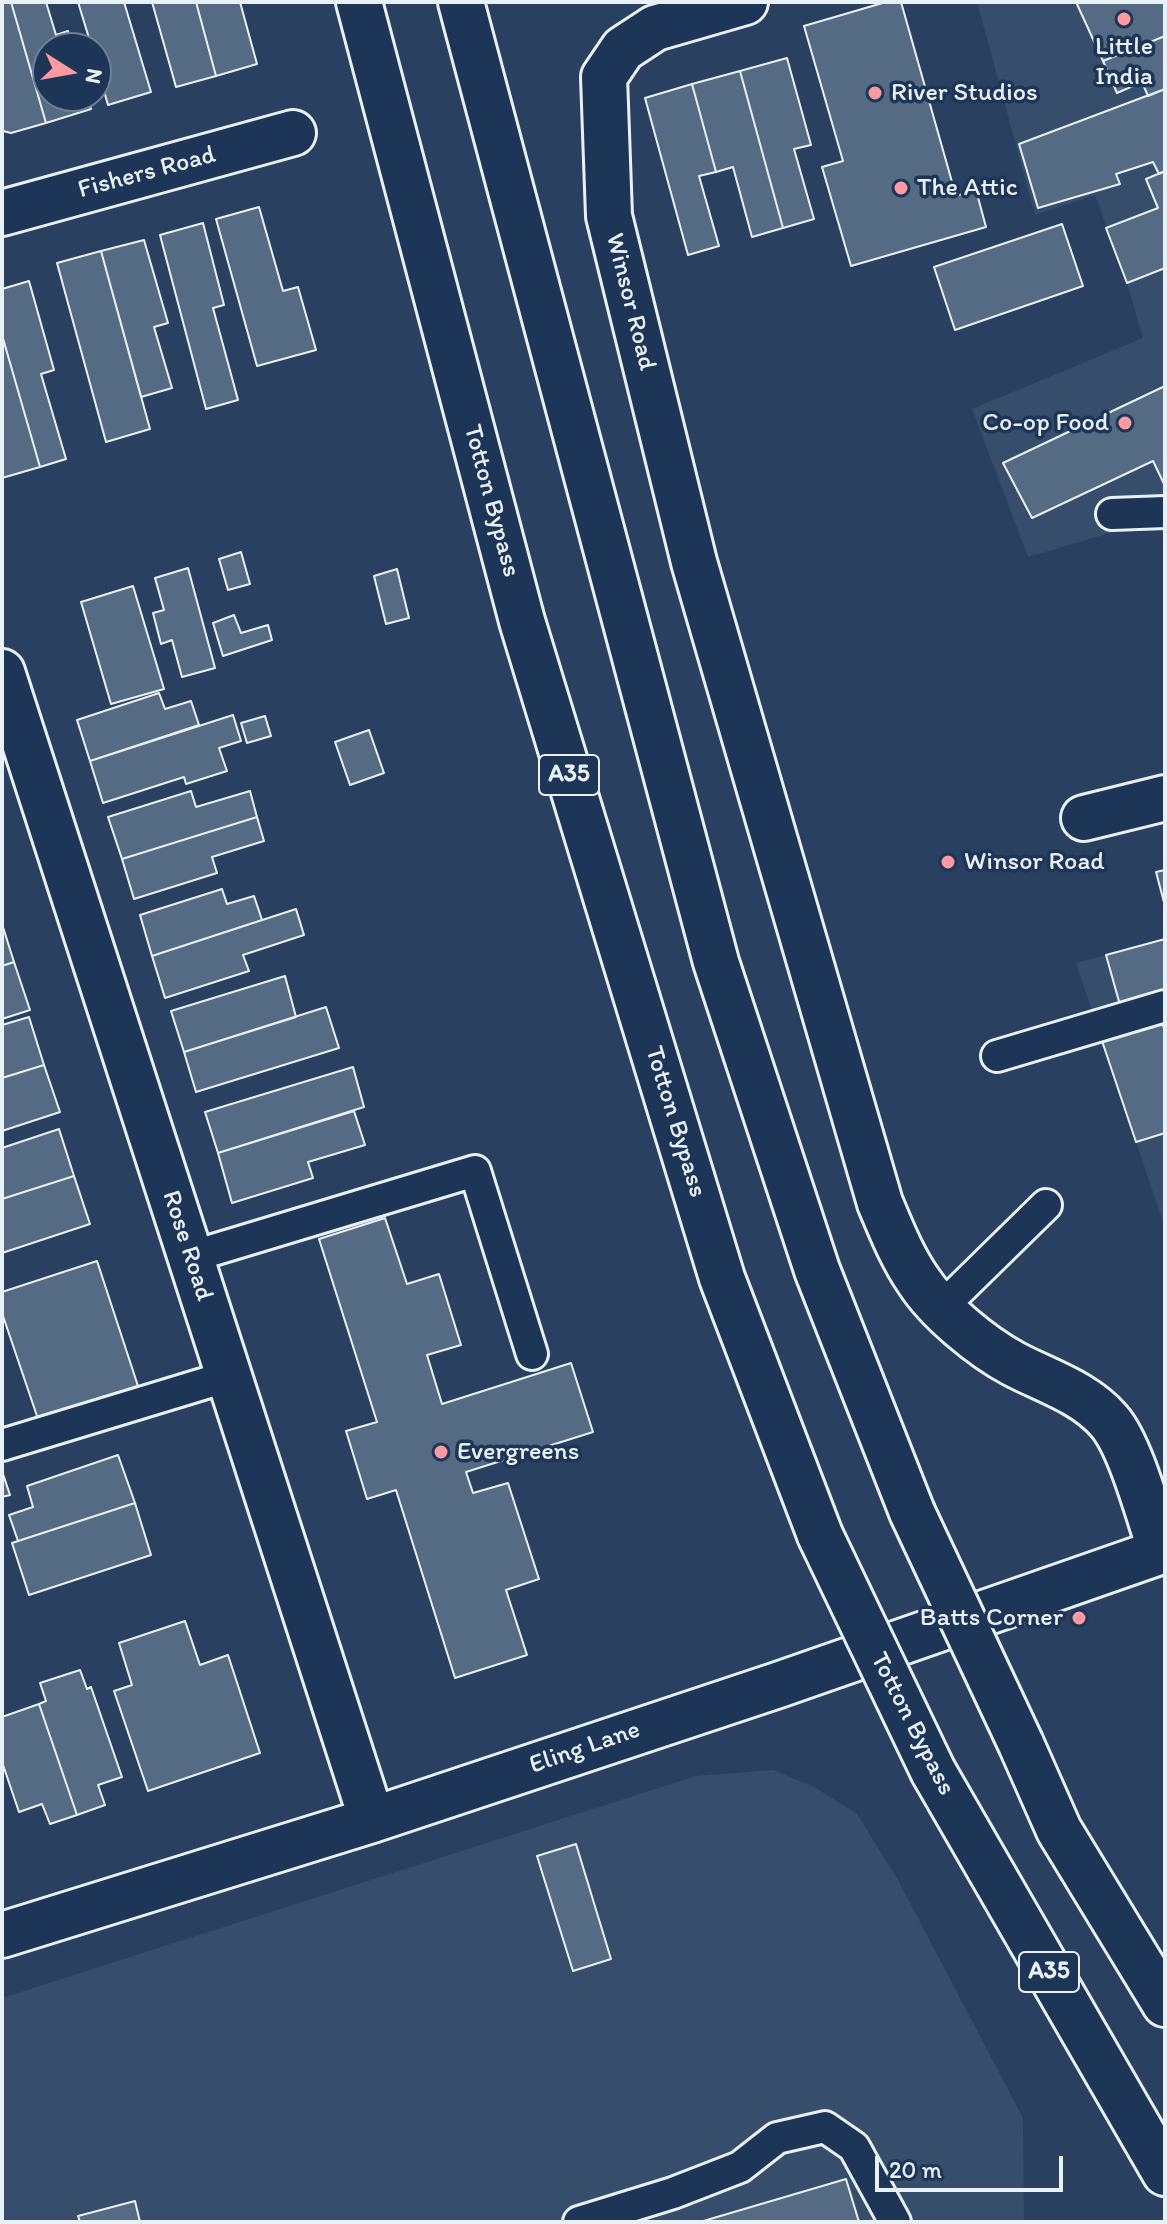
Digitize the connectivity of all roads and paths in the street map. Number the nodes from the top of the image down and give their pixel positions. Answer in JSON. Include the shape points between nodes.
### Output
{"nodes":[{"id":1,"x":359,"y":2,"type":"edge"},
{"id":2,"x":461,"y":2,"type":"edge"},
{"id":3,"x":745,"y":2,"type":"edge"},
{"id":4,"x":293,"y":133,"type":"dead end"},
{"id":5,"x":2,"y":213,"type":"edge"},
{"id":6,"x":1165,"y":512,"type":"edge"},
{"id":7,"x":1112,"y":514,"type":"dead end"},
{"id":8,"x":6,"y":695,"type":"edge"},
{"id":9,"x":1165,"y":798,"type":"edge"},
{"id":10,"x":1084,"y":818,"type":"dead end"},
{"id":11,"x":1165,"y":1006,"type":"edge"},
{"id":12,"x":997,"y":1056,"type":"dead end"},
{"id":13,"x":1046,"y":1205,"type":"dead end"},
{"id":14,"x":190,"y":1257,"type":"junction"},
{"id":15,"x":942,"y":1307,"type":"junction"},
{"id":16,"x":532,"y":1354,"type":"dead end"},
{"id":17,"x":229,"y":1376,"type":"junction"},
{"id":18,"x":2,"y":1445,"type":"edge"},
{"id":19,"x":1164,"y":1555,"type":"edge"},
{"id":20,"x":372,"y":1820,"type":"junction"},
{"id":21,"x":2,"y":1935,"type":"edge"},
{"id":22,"x":1165,"y":2004,"type":"edge"},
{"id":23,"x":1165,"y":2173,"type":"edge"},
{"id":24,"x":579,"y":2222,"type":"edge"},
{"id":25,"x":895,"y":2222,"type":"edge"}],
"edges":[{"from":1,"to":23,"type":"street","name":"Totton Bypass","number":"A35","bridge":true,"via":[[522,621],[722,1278],[820,1535],[933,1771]]},
{"from":2,"to":22,"type":"street","bridge":true,"via":[[716,962],[817,1270],[912,1512],[1059,1830]]},
{"from":3,"to":15,"type":"street","name":"Winsor Road","via":[[655,28],[623,49],[604,77],[609,216],[694,562],[880,1203],[918,1281]]},
{"from":4,"to":5,"type":"street","name":"Fishers Road"},
{"from":6,"to":7,"type":"lane"},
{"from":8,"to":14,"type":"street","name":"Rose Road"},
{"from":9,"to":10,"type":"street"},
{"from":11,"to":12,"type":"lane"},
{"from":13,"to":15,"type":"lane"},
{"from":14,"to":16,"type":"lane","via":[[475,1171]]},
{"from":14,"to":17,"type":"street","name":"Rose Road"},
{"from":15,"to":19,"type":"street","name":"Winsor Road","via":[[1011,1363],[1071,1391],[1109,1421],[1123,1443]]},
{"from":17,"to":18,"type":"lane"},
{"from":17,"to":20,"type":"street","name":"Rose Road"},
{"from":19,"to":20,"type":"street","name":"Eling Lane"},
{"from":20,"to":21,"type":"street","name":"Eling Lane"},
{"from":24,"to":25,"type":"lane","via":[[740,2167],[777,2138],[825,2127],[854,2147]]}]}
